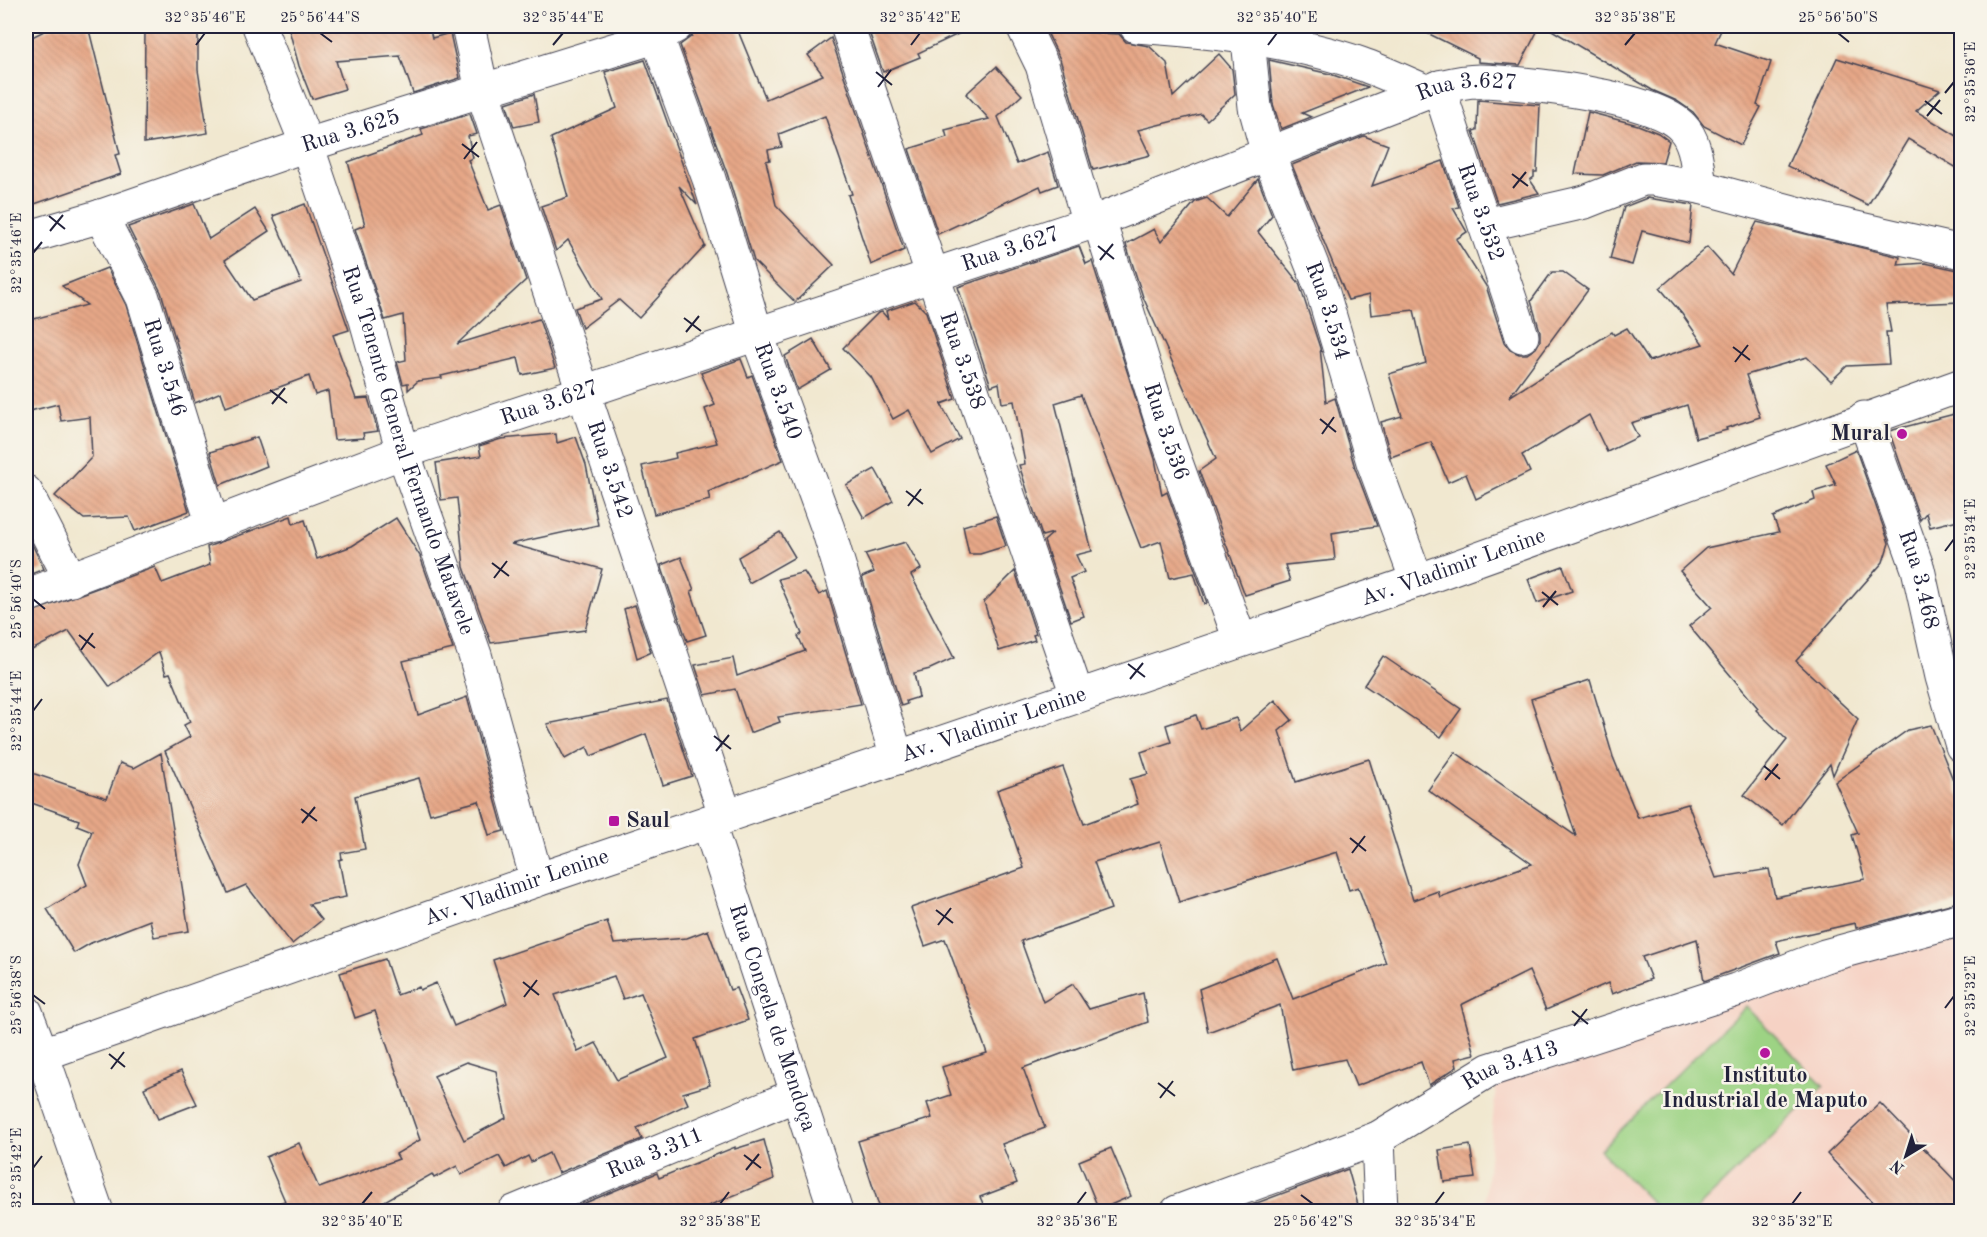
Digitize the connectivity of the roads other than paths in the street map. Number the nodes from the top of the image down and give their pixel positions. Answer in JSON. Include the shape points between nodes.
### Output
{"nodes":[{"id":1,"x":259,"y":26,"type":"edge"},
{"id":2,"x":468,"y":26,"type":"edge"},
{"id":3,"x":848,"y":26,"type":"edge"},
{"id":4,"x":1023,"y":26,"type":"edge"},
{"id":5,"x":1136,"y":26,"type":"edge"},
{"id":6,"x":1190,"y":28,"type":"edge"},
{"id":7,"x":662,"y":29,"type":"edge"},
{"id":8,"x":1248,"y":40,"type":"junction"},
{"id":9,"x":482,"y":90,"type":"junction"},
{"id":10,"x":1433,"y":90,"type":"junction"},
{"id":11,"x":307,"y":144,"type":"junction"},
{"id":12,"x":1268,"y":153,"type":"junction"},
{"id":13,"x":1700,"y":187,"type":"junction"},
{"id":14,"x":101,"y":216,"type":"junction"},
{"id":15,"x":1094,"y":221,"type":"junction"},
{"id":16,"x":1485,"y":225,"type":"junction"},
{"id":17,"x":26,"y":238,"type":"edge"},
{"id":18,"x":1962,"y":252,"type":"edge"},
{"id":19,"x":934,"y":274,"type":"junction"},
{"id":20,"x":757,"y":335,"type":"junction"},
{"id":21,"x":1522,"y":336,"type":"dead end"},
{"id":22,"x":1962,"y":385,"type":"edge"},
{"id":23,"x":581,"y":393,"type":"junction"},
{"id":24,"x":1864,"y":418,"type":"junction"},
{"id":25,"x":402,"y":452,"type":"junction"},
{"id":26,"x":26,"y":492,"type":"edge"},
{"id":27,"x":213,"y":526,"type":"junction"},
{"id":28,"x":71,"y":580,"type":"junction"},
{"id":29,"x":1417,"y":581,"type":"junction"},
{"id":30,"x":26,"y":596,"type":"edge"},
{"id":31,"x":1240,"y":640,"type":"junction"},
{"id":32,"x":1952,"y":673,"type":"edge"},
{"id":33,"x":1077,"y":695,"type":"junction"},
{"id":34,"x":1962,"y":746,"type":"edge"},
{"id":35,"x":897,"y":758,"type":"junction"},
{"id":36,"x":717,"y":819,"type":"junction"},
{"id":37,"x":537,"y":880,"type":"junction"},
{"id":38,"x":1962,"y":919,"type":"edge"},
{"id":39,"x":26,"y":1012,"type":"edge"},
{"id":40,"x":34,"y":1057,"type":"edge"},
{"id":41,"x":796,"y":1095,"type":"junction"},
{"id":42,"x":1378,"y":1138,"type":"junction"},
{"id":43,"x":97,"y":1212,"type":"edge"},
{"id":44,"x":514,"y":1212,"type":"edge"},
{"id":45,"x":836,"y":1212,"type":"edge"},
{"id":46,"x":1177,"y":1212,"type":"edge"},
{"id":47,"x":1381,"y":1212,"type":"edge"}],
"edges":[{"from":1,"to":11,"type":"street","name":"Rua Tenente General Fernando Matavele"},
{"from":2,"to":9,"type":"street","name":"Rua 3.542"},
{"from":3,"to":19,"type":"street","name":"Rua 3.538"},
{"from":4,"to":15,"type":"street","name":"Rua 3.536","via":[[1042,65]]},
{"from":5,"to":6,"type":"street"},
{"from":6,"to":8,"type":"street"},
{"from":7,"to":9,"type":"street","name":"Rua 3.625"},
{"from":7,"to":20,"type":"street","name":"Rua 3.540"},
{"from":8,"to":10,"type":"street","via":[[1360,63]]},
{"from":8,"to":12,"type":"street","name":"Rua 3.534","via":[[1254,107]]},
{"from":9,"to":11,"type":"street","name":"Rua 3.625"},
{"from":9,"to":23,"type":"street","name":"Rua 3.542"},
{"from":10,"to":12,"type":"street","name":"Rua 3.627"},
{"from":10,"to":13,"type":"street","name":"Rua 3.627","via":[[1478,81],[1560,88],[1649,108],[1683,127],[1694,146]]},
{"from":10,"to":16,"type":"street","name":"Rua 3.532"},
{"from":11,"to":14,"type":"street","name":"Rua 3.625"},
{"from":11,"to":25,"type":"street","name":"Rua Tenente General Fernando Matavele","via":[[366,320]]},
{"from":12,"to":15,"type":"street","name":"Rua 3.627"},
{"from":12,"to":29,"type":"street","name":"Rua 3.534","via":[[1323,293],[1373,462]]},
{"from":13,"to":16,"type":"street","via":[[1643,179],[1585,202]]},
{"from":13,"to":18,"type":"street"},
{"from":14,"to":17,"type":"street","name":"Rua 3.625"},
{"from":14,"to":27,"type":"street","name":"Rua 3.546","via":[[143,298]]},
{"from":15,"to":19,"type":"street","name":"Rua 3.627"},
{"from":15,"to":31,"type":"street","name":"Rua 3.536"},
{"from":16,"to":21,"type":"street","name":"Rua 3.532"},
{"from":19,"to":20,"type":"street","name":"Rua 3.627"},
{"from":19,"to":33,"type":"street","name":"Rua 3.538"},
{"from":20,"to":23,"type":"street","name":"Rua 3.627"},
{"from":20,"to":35,"type":"street","name":"Rua 3.540","via":[[828,529]]},
{"from":22,"to":24,"type":"street","name":"Av. Vladimir Lenine"},
{"from":23,"to":25,"type":"street","name":"Rua 3.627"},
{"from":23,"to":36,"type":"street","name":"Rua 3.542"},
{"from":24,"to":29,"type":"street","name":"Av. Vladimir Lenine"},
{"from":24,"to":32,"type":"street","name":"Rua 3.468"},
{"from":25,"to":27,"type":"street","name":"Rua 3.627"},
{"from":25,"to":37,"type":"street","name":"Rua Tenente General Fernando Matavele","via":[[475,655]]},
{"from":26,"to":28,"type":"street"},
{"from":27,"to":28,"type":"street","name":"Rua 3.627"},
{"from":28,"to":30,"type":"street","name":"Rua 3.627"},
{"from":29,"to":31,"type":"street","name":"Av. Vladimir Lenine"},
{"from":31,"to":33,"type":"street","name":"Av. Vladimir Lenine"},
{"from":32,"to":34,"type":"street","name":"Rua 3.468"},
{"from":33,"to":35,"type":"street","name":"Av. Vladimir Lenine"},
{"from":35,"to":36,"type":"street","name":"Av. Vladimir Lenine"},
{"from":36,"to":37,"type":"street","name":"Av. Vladimir Lenine"},
{"from":36,"to":41,"type":"street","name":"Rua Congela de Mendoça"},
{"from":37,"to":40,"type":"street","name":"Av. Vladimir Lenine"},
{"from":38,"to":42,"type":"street","name":"Rua 3.413","via":[[1825,956],[1736,990],[1489,1070]]},
{"from":39,"to":40,"type":"street"},
{"from":40,"to":43,"type":"street"},
{"from":41,"to":44,"type":"street","name":"Rua 3.311"},
{"from":41,"to":45,"type":"street","name":"Rua Congela de Mendoça"},
{"from":42,"to":46,"type":"street","name":"Rua 3.413"},
{"from":42,"to":47,"type":"street"}]}
